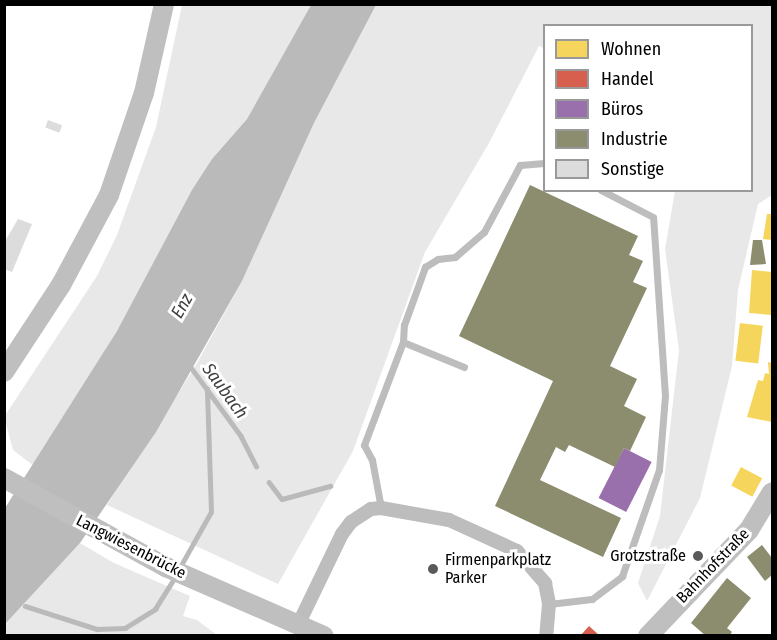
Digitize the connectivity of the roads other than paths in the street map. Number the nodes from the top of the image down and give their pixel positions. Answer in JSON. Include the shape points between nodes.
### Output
{"nodes":[{"id":1,"x":164,"y":4,"type":"edge"},
{"id":2,"x":543,"y":163,"type":"edge"},
{"id":3,"x":605,"y":192,"type":"edge"},
{"id":4,"x":403,"y":342,"type":"junction"},
{"id":5,"x":464,"y":367,"type":"dead end"},
{"id":6,"x":4,"y":372,"type":"edge"},
{"id":7,"x":4,"y":478,"type":"edge"},
{"id":8,"x":772,"y":492,"type":"edge"},
{"id":9,"x":381,"y":508,"type":"junction"},
{"id":10,"x":549,"y":604,"type":"junction"},
{"id":11,"x":298,"y":625,"type":"junction"},
{"id":12,"x":324,"y":636,"type":"edge"},
{"id":13,"x":546,"y":636,"type":"edge"},
{"id":14,"x":648,"y":636,"type":"edge"}],
"edges":[{"from":1,"to":6,"type":"main road","via":[[144,93],[109,195],[61,285]]},
{"from":2,"to":4,"type":"lane","via":[[520,165],[484,232],[455,256],[424,267],[404,325]]},
{"from":3,"to":10,"type":"lane","via":[[653,217],[665,396],[659,470],[622,576],[592,599]]},
{"from":4,"to":5,"type":"lane"},
{"from":4,"to":9,"type":"lane","via":[[364,445],[372,460]]},
{"from":7,"to":11,"type":"main road","name":"Langwiesenbrücke","via":[[157,562]]},
{"from":8,"to":14,"type":"main road","name":"Bahnhofstraße","via":[[749,530]]},
{"from":9,"to":10,"type":"street","via":[[449,520],[517,551],[540,574]]},
{"from":9,"to":11,"type":"street","via":[[370,509],[342,534]]},
{"from":10,"to":13,"type":"street"},
{"from":11,"to":12,"type":"main road","name":"Langwiesenbrücke"}]}
